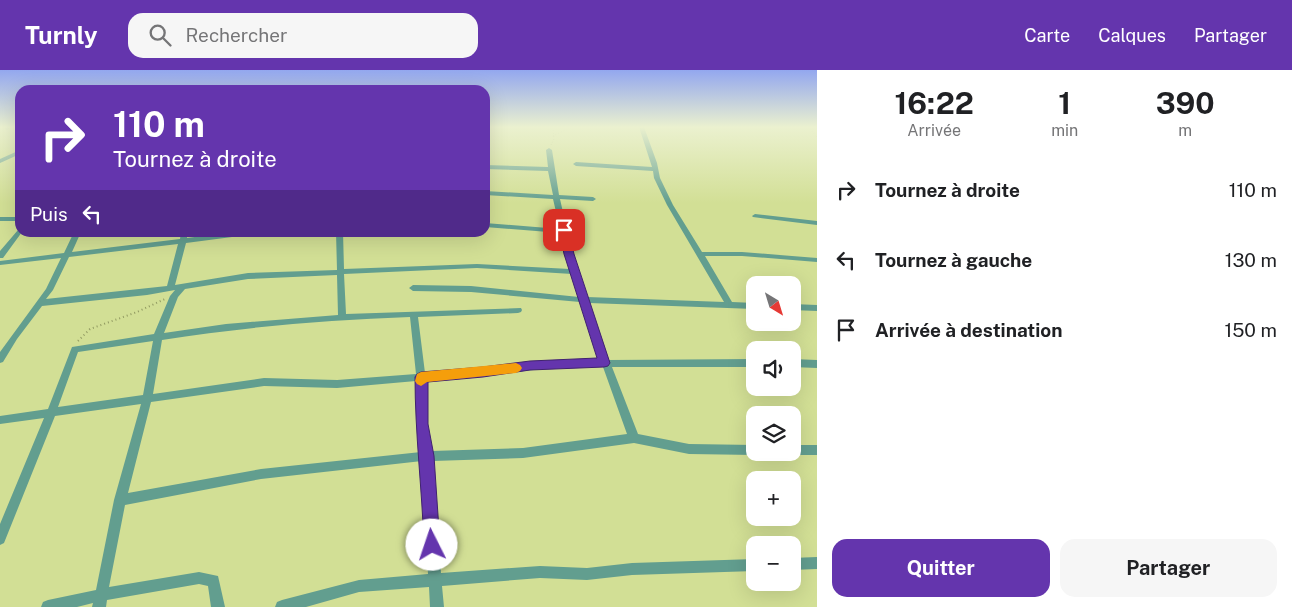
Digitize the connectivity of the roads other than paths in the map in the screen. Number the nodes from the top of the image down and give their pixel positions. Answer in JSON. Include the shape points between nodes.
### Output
{"nodes":[{"id":1,"x":549,"y":152,"type":"edge"},
{"id":2,"x":650,"y":152,"type":"edge"},
{"id":3,"x":15,"y":154,"type":"edge"},
{"id":4,"x":0,"y":161,"type":"edge"},
{"id":5,"x":576,"y":164,"type":"dead end"},
{"id":6,"x":490,"y":167,"type":"edge"},
{"id":7,"x":551,"y":169,"type":"junction"},
{"id":8,"x":655,"y":169,"type":"junction"},
{"id":9,"x":490,"y":193,"type":"edge"},
{"id":10,"x":557,"y":198,"type":"junction"},
{"id":11,"x":593,"y":199,"type":"dead end"},
{"id":12,"x":755,"y":216,"type":"dead end"},
{"id":13,"x":0,"y":218,"type":"edge"},
{"id":14,"x":15,"y":219,"type":"edge"},
{"id":15,"x":817,"y":223,"type":"edge"},
{"id":16,"x":490,"y":225,"type":"edge"},
{"id":17,"x":564,"y":230,"type":"junction"},
{"id":18,"x":15,"y":237,"type":"edge"},
{"id":19,"x":76,"y":237,"type":"edge"},
{"id":20,"x":184,"y":237,"type":"edge"},
{"id":21,"x":212,"y":237,"type":"edge"},
{"id":22,"x":339,"y":237,"type":"edge"},
{"id":23,"x":183,"y":241,"type":"junction"},
{"id":24,"x":701,"y":254,"type":"junction"},
{"id":25,"x":0,"y":256,"type":"edge"},
{"id":26,"x":68,"y":256,"type":"junction"},
{"id":27,"x":817,"y":260,"type":"edge"},
{"id":28,"x":0,"y":263,"type":"edge"},
{"id":29,"x":341,"y":271,"type":"junction"},
{"id":30,"x":575,"y":272,"type":"junction"},
{"id":31,"x":183,"y":286,"type":"junction"},
{"id":32,"x":170,"y":288,"type":"junction"},
{"id":33,"x":412,"y":288,"type":"dead end"},
{"id":34,"x":583,"y":299,"type":"junction"},
{"id":35,"x":40,"y":303,"type":"junction"},
{"id":36,"x":730,"y":305,"type":"junction"},
{"id":37,"x":746,"y":306,"type":"edge"},
{"id":38,"x":801,"y":307,"type":"edge"},
{"id":39,"x":817,"y":308,"type":"edge"},
{"id":40,"x":518,"y":310,"type":"dead end"},
{"id":41,"x":414,"y":315,"type":"junction"},
{"id":42,"x":342,"y":317,"type":"junction"},
{"id":43,"x":158,"y":336,"type":"junction"},
{"id":44,"x":0,"y":359,"type":"edge"},
{"id":45,"x":746,"y":362,"type":"edge"},
{"id":46,"x":604,"y":363,"type":"junction"},
{"id":47,"x":801,"y":363,"type":"edge"},
{"id":48,"x":817,"y":364,"type":"edge"},
{"id":49,"x":421,"y":377,"type":"junction"},
{"id":50,"x":147,"y":399,"type":"junction"},
{"id":51,"x":52,"y":413,"type":"junction"},
{"id":52,"x":0,"y":420,"type":"edge"},
{"id":53,"x":634,"y":438,"type":"junction"},
{"id":54,"x":746,"y":450,"type":"edge"},
{"id":55,"x":801,"y":450,"type":"edge"},
{"id":56,"x":817,"y":450,"type":"edge"},
{"id":57,"x":427,"y":456,"type":"junction"},
{"id":58,"x":120,"y":500,"type":"junction"},
{"id":59,"x":0,"y":539,"type":"edge"},
{"id":60,"x":817,"y":563,"type":"edge"},
{"id":61,"x":801,"y":564,"type":"edge"},
{"id":62,"x":746,"y":565,"type":"edge"},
{"id":63,"x":435,"y":581,"type":"junction"},
{"id":64,"x":100,"y":601,"type":"edge"},
{"id":65,"x":48,"y":607,"type":"edge"},
{"id":66,"x":218,"y":607,"type":"edge"},
{"id":67,"x":282,"y":607,"type":"edge"},
{"id":68,"x":437,"y":607,"type":"edge"}],
"edges":[{"from":1,"to":7,"type":"street"},
{"from":2,"to":8,"type":"street"},
{"from":3,"to":4,"type":"street"},
{"from":5,"to":8,"type":"street"},
{"from":6,"to":7,"type":"street"},
{"from":7,"to":10,"type":"street"},
{"from":8,"to":24,"type":"street","via":[[670,205]]},
{"from":9,"to":10,"type":"street"},
{"from":10,"to":11,"type":"street"},
{"from":10,"to":17,"type":"street"},
{"from":12,"to":15,"type":"street"},
{"from":13,"to":14,"type":"street"},
{"from":16,"to":17,"type":"street"},
{"from":17,"to":30,"type":"street"},
{"from":18,"to":25,"type":"street"},
{"from":19,"to":26,"type":"street"},
{"from":20,"to":23,"type":"street"},
{"from":21,"to":23,"type":"street"},
{"from":22,"to":29,"type":"street"},
{"from":23,"to":26,"type":"street"},
{"from":23,"to":32,"type":"street"},
{"from":24,"to":27,"type":"street"},
{"from":24,"to":36,"type":"street"},
{"from":26,"to":28,"type":"street"},
{"from":26,"to":35,"type":"street"},
{"from":29,"to":30,"type":"street","via":[[477,266]]},
{"from":29,"to":31,"type":"street","via":[[248,276]]},
{"from":29,"to":42,"type":"street"},
{"from":30,"to":34,"type":"street"},
{"from":31,"to":32,"type":"street"},
{"from":31,"to":43,"type":"street","via":[[174,296]]},
{"from":32,"to":35,"type":"street"},
{"from":33,"to":34,"type":"street","via":[[470,289]]},
{"from":34,"to":36,"type":"street"},
{"from":34,"to":46,"type":"street"},
{"from":35,"to":44,"type":"street"},
{"from":36,"to":37,"type":"street"},
{"from":38,"to":39,"type":"street"},
{"from":40,"to":41,"type":"street"},
{"from":41,"to":42,"type":"street"},
{"from":41,"to":49,"type":"street"},
{"from":42,"to":43,"type":"street"},
{"from":43,"to":50,"type":"street"},
{"from":43,"to":51,"type":"street","via":[[74,349]]},
{"from":45,"to":46,"type":"street"},
{"from":46,"to":49,"type":"street","via":[[530,366]]},
{"from":46,"to":53,"type":"street"},
{"from":47,"to":48,"type":"street"},
{"from":49,"to":50,"type":"street","via":[[337,384],[264,382]]},
{"from":49,"to":57,"type":"street","via":[[422,424]]},
{"from":50,"to":51,"type":"street"},
{"from":50,"to":58,"type":"street"},
{"from":51,"to":52,"type":"street"},
{"from":51,"to":59,"type":"street"},
{"from":53,"to":54,"type":"street","via":[[689,449]]},
{"from":53,"to":57,"type":"street","via":[[523,453]]},
{"from":55,"to":56,"type":"street"},
{"from":57,"to":58,"type":"street","via":[[261,474]]},
{"from":57,"to":63,"type":"street"},
{"from":58,"to":64,"type":"street"},
{"from":60,"to":61,"type":"street"},
{"from":62,"to":63,"type":"street","via":[[632,568],[587,574],[540,572]]},
{"from":63,"to":67,"type":"street","via":[[359,586]]},
{"from":63,"to":68,"type":"street"},
{"from":64,"to":65,"type":"street"},
{"from":64,"to":66,"type":"street","via":[[199,578],[214,580]]}]}
